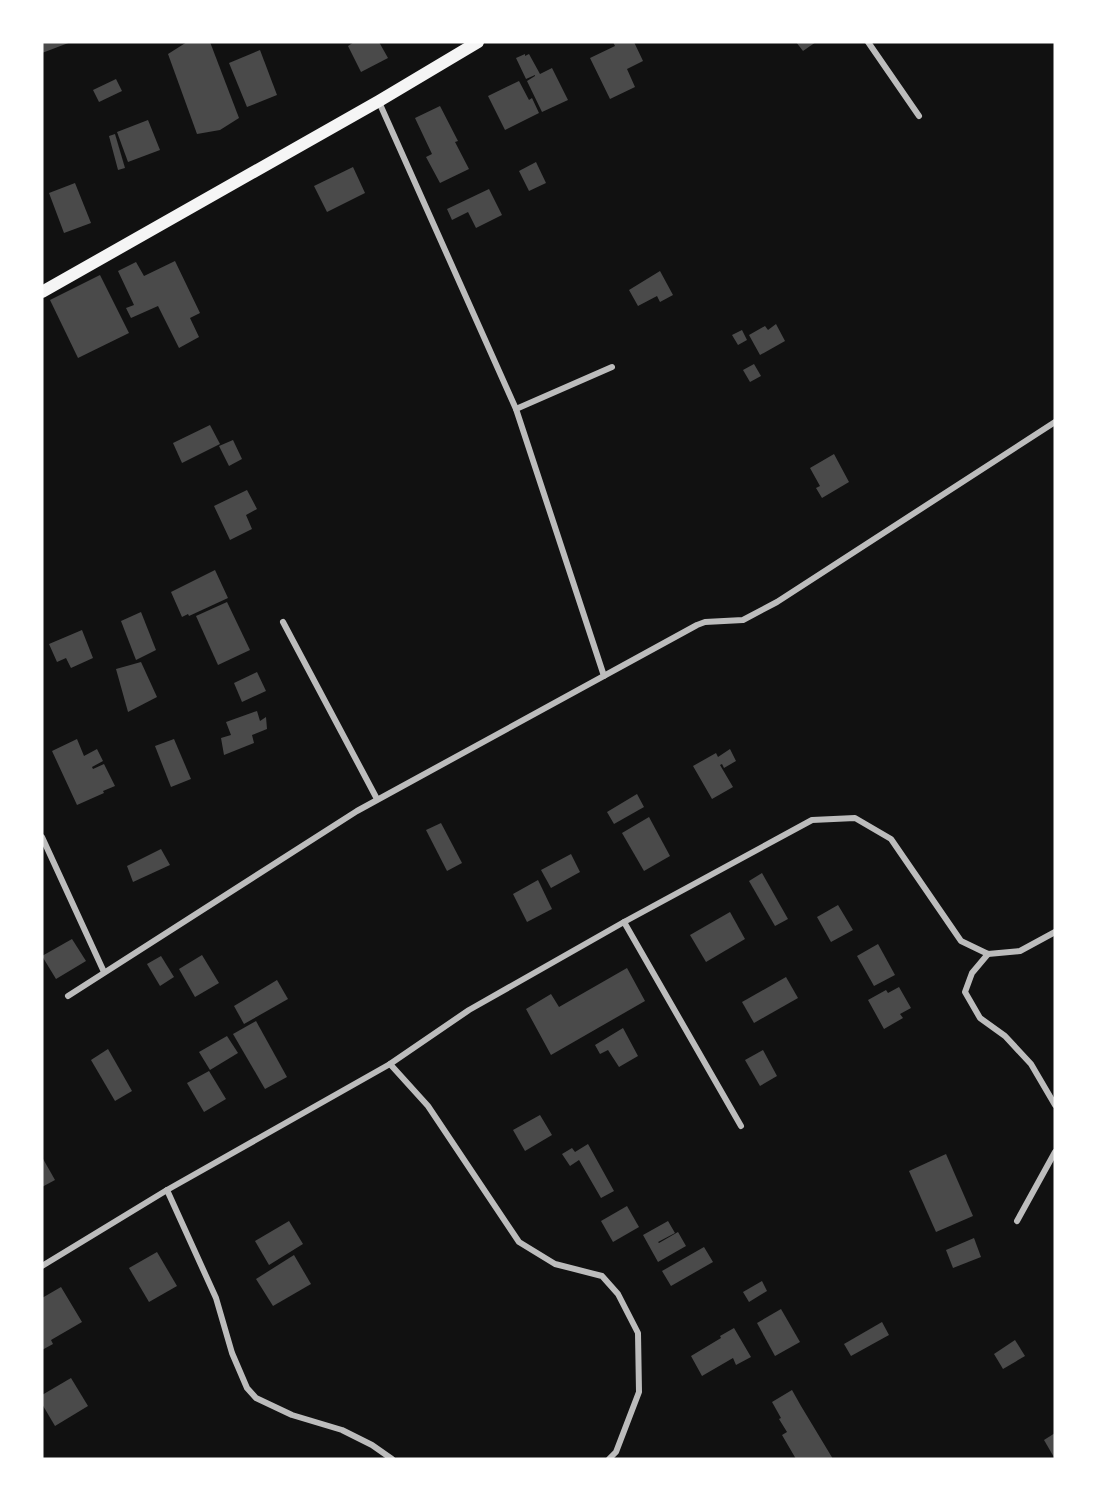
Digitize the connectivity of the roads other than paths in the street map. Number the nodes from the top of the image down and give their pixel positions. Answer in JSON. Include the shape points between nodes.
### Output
{"nodes":[{"id":1,"x":478,"y":42,"type":"edge"},
{"id":2,"x":868,"y":42,"type":"edge"},
{"id":3,"x":379,"y":101,"type":"junction"},
{"id":4,"x":919,"y":116,"type":"dead end"},
{"id":5,"x":42,"y":292,"type":"edge"},
{"id":6,"x":612,"y":367,"type":"dead end"},
{"id":7,"x":516,"y":409,"type":"junction"},
{"id":8,"x":1055,"y":422,"type":"edge"},
{"id":9,"x":283,"y":622,"type":"dead end"},
{"id":10,"x":604,"y":676,"type":"junction"},
{"id":11,"x":377,"y":799,"type":"junction"},
{"id":12,"x":42,"y":837,"type":"edge"},
{"id":13,"x":624,"y":922,"type":"junction"},
{"id":14,"x":1055,"y":932,"type":"edge"},
{"id":15,"x":988,"y":954,"type":"junction"},
{"id":16,"x":104,"y":972,"type":"junction"},
{"id":17,"x":68,"y":996,"type":"dead end"},
{"id":18,"x":390,"y":1064,"type":"junction"},
{"id":19,"x":1055,"y":1105,"type":"edge"},
{"id":20,"x":741,"y":1126,"type":"dead end"},
{"id":21,"x":1055,"y":1152,"type":"edge"},
{"id":22,"x":167,"y":1190,"type":"junction"},
{"id":23,"x":1017,"y":1221,"type":"dead end"},
{"id":24,"x":42,"y":1266,"type":"edge"},
{"id":25,"x":392,"y":1459,"type":"edge"},
{"id":26,"x":609,"y":1459,"type":"edge"}],
"edges":[{"from":1,"to":3,"type":"main road"},
{"from":2,"to":4,"type":"street"},
{"from":3,"to":5,"type":"main road"},
{"from":3,"to":7,"type":"street"},
{"from":6,"to":7,"type":"street"},
{"from":7,"to":10,"type":"street"},
{"from":8,"to":10,"type":"street","via":[[777,602],[743,620],[697,625]]},
{"from":9,"to":11,"type":"street"},
{"from":10,"to":11,"type":"street"},
{"from":11,"to":16,"type":"street"},
{"from":12,"to":16,"type":"street"},
{"from":13,"to":15,"type":"street","via":[[812,820],[855,818],[891,838],[962,941]]},
{"from":13,"to":18,"type":"street","via":[[469,1010]]},
{"from":13,"to":20,"type":"street"},
{"from":14,"to":15,"type":"street","via":[[1020,951]]},
{"from":15,"to":19,"type":"street","via":[[972,973],[965,992],[980,1018],[1005,1036],[1031,1064]]},
{"from":16,"to":17,"type":"street"},
{"from":18,"to":22,"type":"street"},
{"from":18,"to":26,"type":"street","via":[[428,1106],[519,1242],[555,1264],[602,1276],[618,1294],[638,1333],[639,1392],[616,1452]]},
{"from":21,"to":23,"type":"street"},
{"from":22,"to":24,"type":"street"},
{"from":22,"to":25,"type":"street","via":[[216,1298],[247,1388],[256,1398],[292,1415],[342,1430]]}]}
